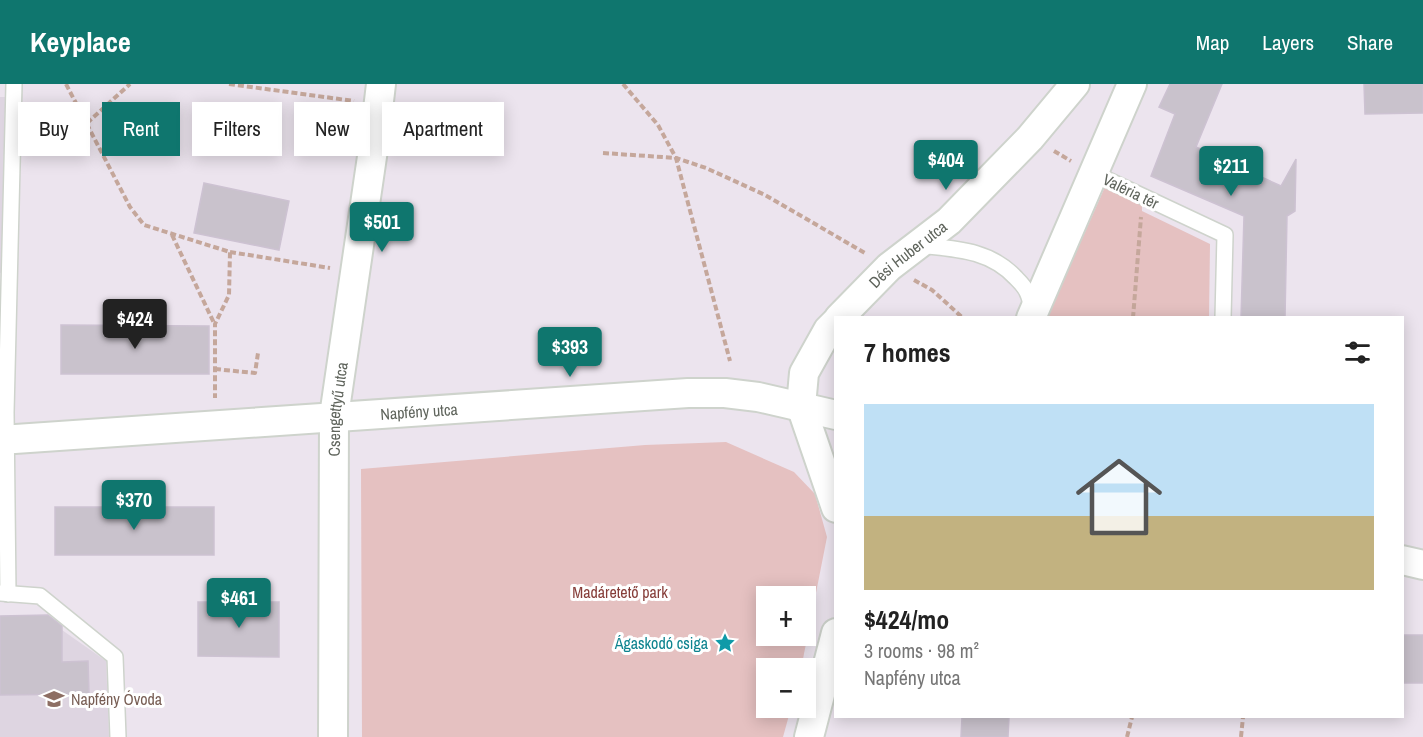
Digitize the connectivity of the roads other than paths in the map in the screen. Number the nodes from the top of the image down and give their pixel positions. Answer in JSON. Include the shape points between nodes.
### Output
{"nodes":[{"id":1,"x":1075,"y":84,"type":"edge"},
{"id":2,"x":1132,"y":84,"type":"edge"},
{"id":3,"x":9,"y":85,"type":"edge"},
{"id":4,"x":380,"y":94,"type":"edge"},
{"id":5,"x":1094,"y":173,"type":"junction"},
{"id":6,"x":917,"y":244,"type":"junction"},
{"id":7,"x":841,"y":316,"type":"edge"},
{"id":8,"x":1032,"y":316,"type":"edge"},
{"id":9,"x":1223,"y":316,"type":"edge"},
{"id":10,"x":834,"y":324,"type":"edge"},
{"id":11,"x":801,"y":406,"type":"junction"},
{"id":12,"x":834,"y":414,"type":"edge"},
{"id":13,"x":334,"y":416,"type":"junction"},
{"id":14,"x":3,"y":440,"type":"edge"},
{"id":15,"x":834,"y":502,"type":"edge"},
{"id":16,"x":1404,"y":560,"type":"edge"},
{"id":17,"x":1423,"y":565,"type":"edge"},
{"id":18,"x":4,"y":594,"type":"edge"},
{"id":19,"x":834,"y":641,"type":"edge"},
{"id":20,"x":118,"y":737,"type":"edge"},
{"id":21,"x":333,"y":737,"type":"edge"},
{"id":22,"x":809,"y":737,"type":"edge"}],
"edges":[{"from":1,"to":6,"type":"street","name":"Dési Huber utca","via":[[1030,138],[949,222]]},
{"from":2,"to":5,"type":"street"},
{"from":3,"to":14,"type":"lane"},
{"from":4,"to":13,"type":"street","name":"Csengettyű utca"},
{"from":5,"to":8,"type":"street"},
{"from":5,"to":9,"type":"lane","name":"Valéria tér","via":[[1225,235]]},
{"from":6,"to":7,"type":"street","name":"Dési Huber utca"},
{"from":6,"to":8,"type":"lane","via":[[962,250],[1001,264],[1027,290]]},
{"from":10,"to":11,"type":"street","via":[[804,373]]},
{"from":11,"to":12,"type":"street","name":"Napfény utca"},
{"from":11,"to":13,"type":"street","name":"Napfény utca","via":[[725,393],[688,393]]},
{"from":11,"to":15,"type":"street"},
{"from":13,"to":14,"type":"street","name":"Napfény utca"},
{"from":13,"to":21,"type":"street","name":"Csengettyű utca"},
{"from":14,"to":18,"type":"lane"},
{"from":16,"to":17,"type":"street"},
{"from":18,"to":20,"type":"lane","via":[[40,596],[115,657]]},
{"from":19,"to":22,"type":"street"}]}
